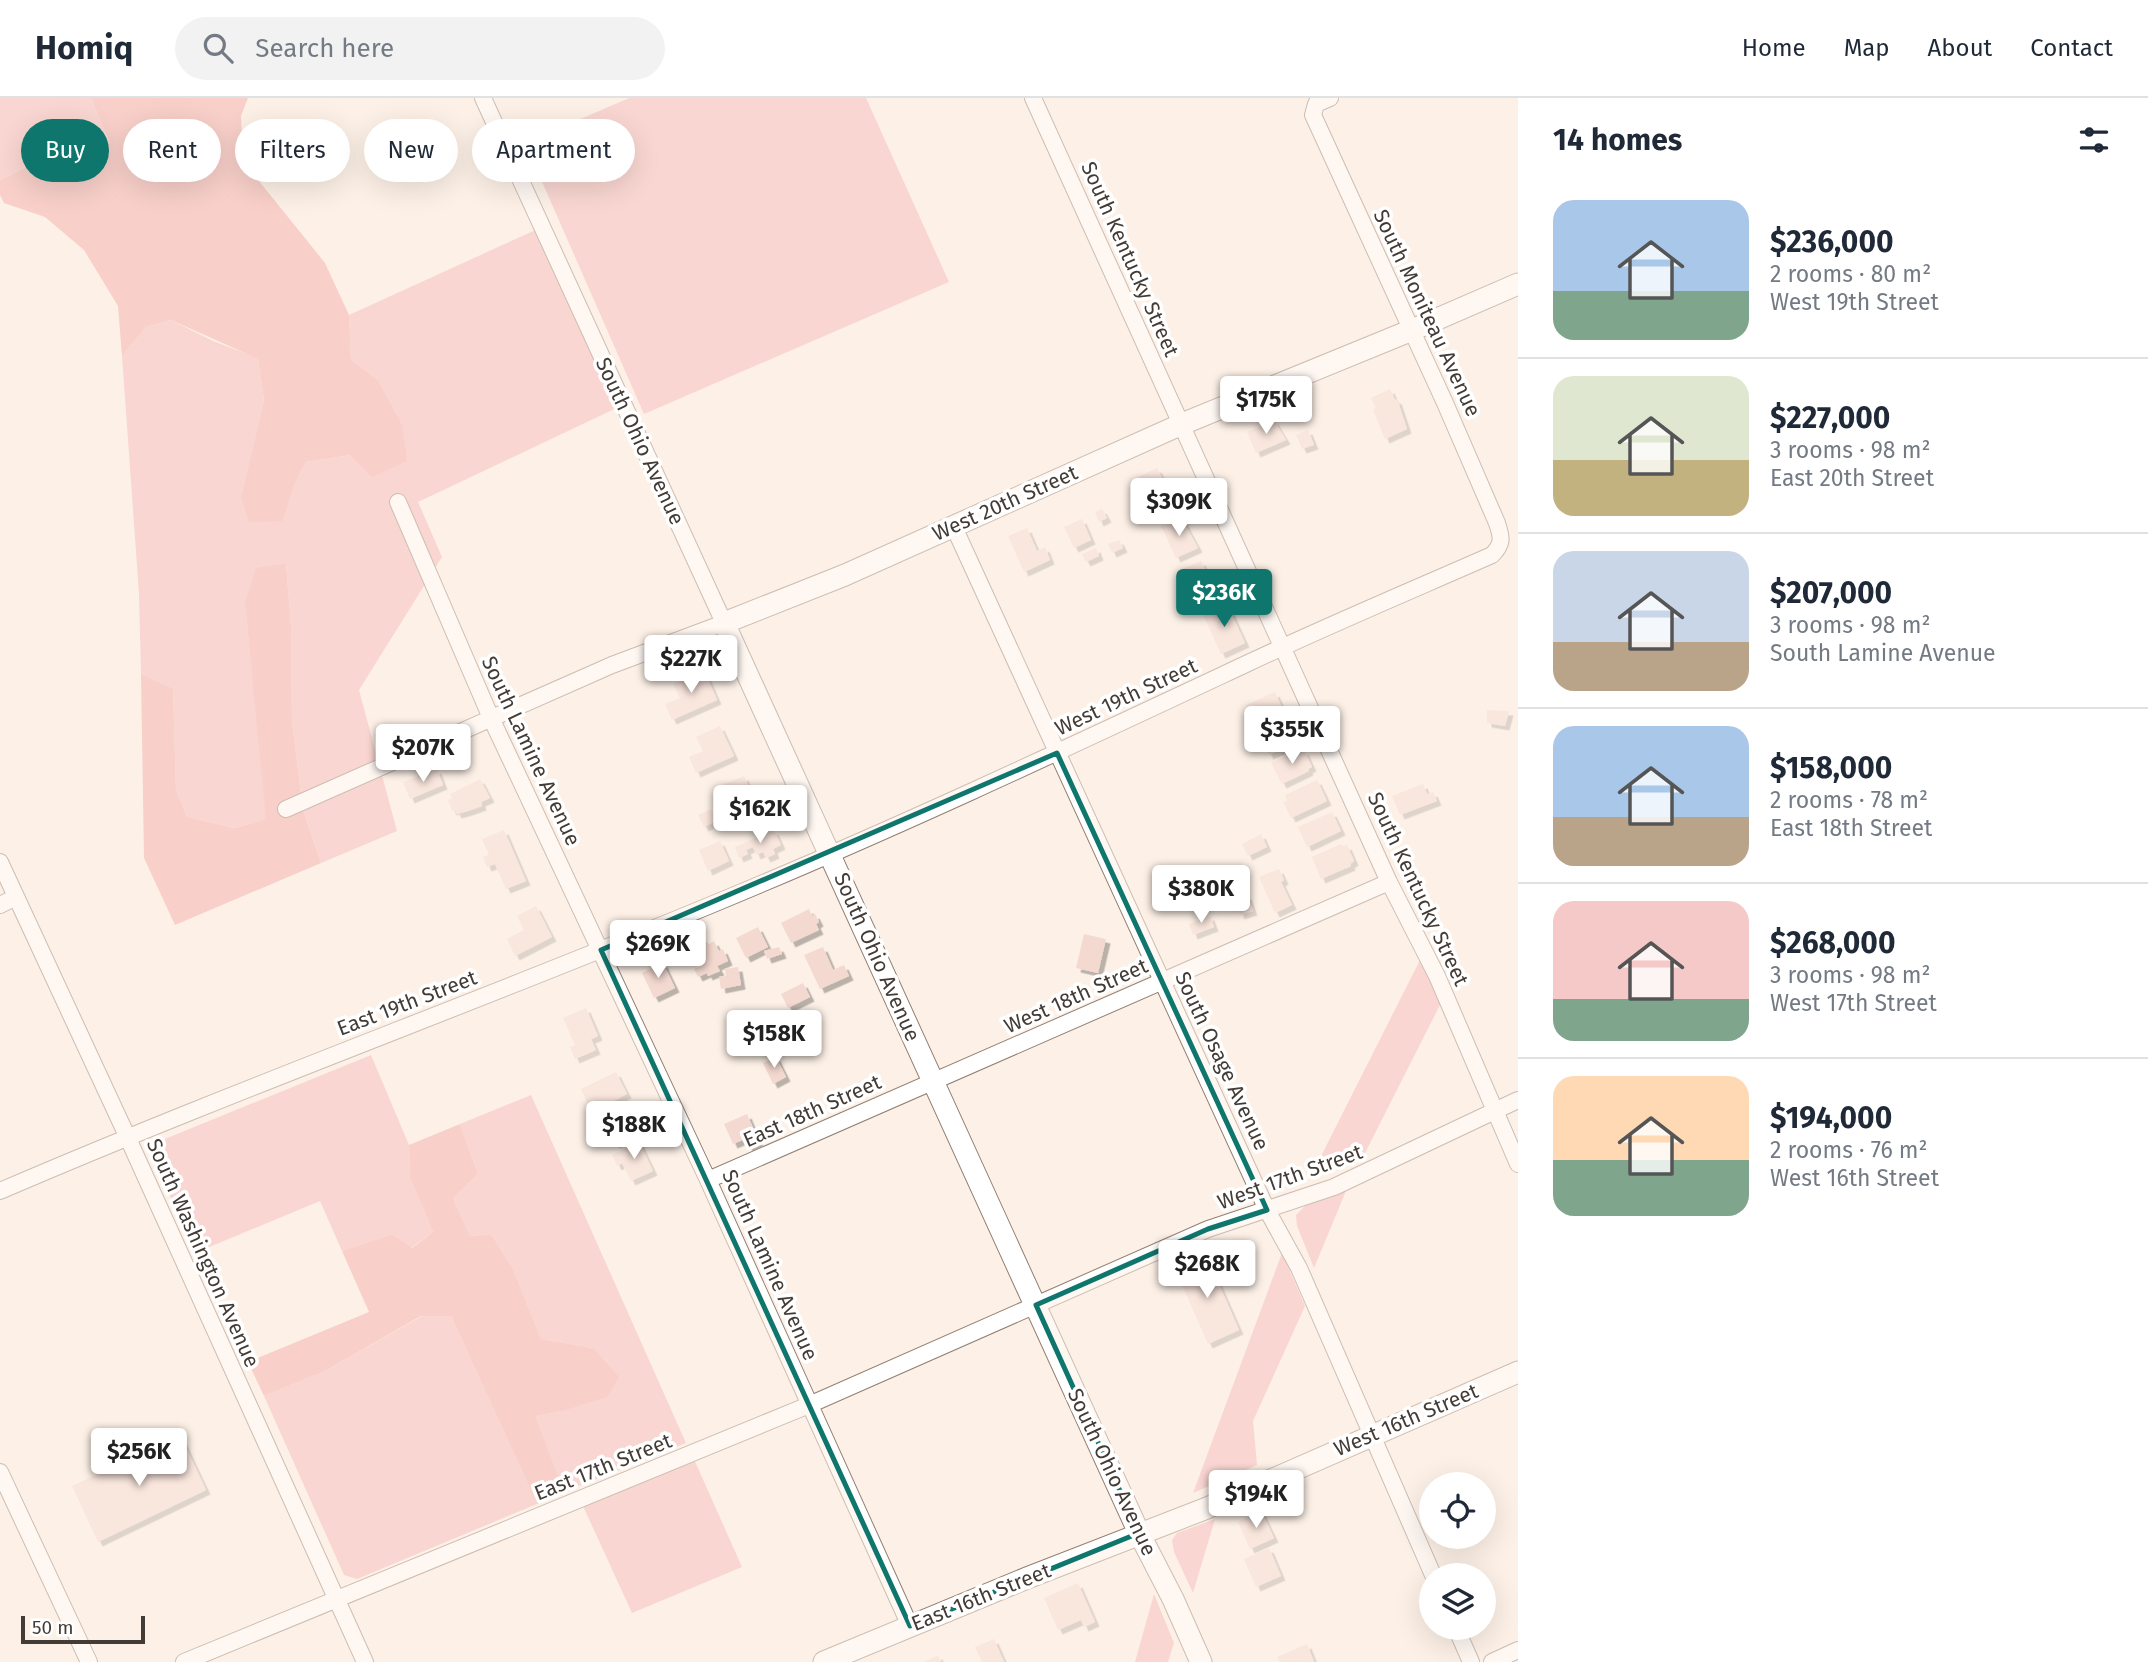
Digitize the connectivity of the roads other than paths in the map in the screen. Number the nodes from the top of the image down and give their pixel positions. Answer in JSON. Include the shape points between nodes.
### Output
{"nodes":[{"id":1,"x":483,"y":98,"type":"edge"},
{"id":2,"x":1033,"y":98,"type":"edge"},
{"id":3,"x":1330,"y":98,"type":"edge"},
{"id":4,"x":1518,"y":284,"type":"edge"},
{"id":5,"x":1412,"y":330,"type":"junction"},
{"id":6,"x":1182,"y":424,"type":"junction"},
{"id":7,"x":1468,"y":454,"type":"joint"},
{"id":8,"x":398,"y":502,"type":"dead end"},
{"id":9,"x":954,"y":527,"type":"junction"},
{"id":10,"x":724,"y":623,"type":"junction"},
{"id":11,"x":1283,"y":648,"type":"junction"},
{"id":12,"x":491,"y":718,"type":"junction"},
{"id":13,"x":1057,"y":753,"type":"junction"},
{"id":14,"x":286,"y":809,"type":"dead end"},
{"id":15,"x":831,"y":855,"type":"junction"},
{"id":16,"x":0,"y":862,"type":"edge"},
{"id":17,"x":1389,"y":882,"type":"junction"},
{"id":18,"x":16,"y":897,"type":"junction"},
{"id":19,"x":0,"y":905,"type":"edge"},
{"id":20,"x":601,"y":950,"type":"junction"},
{"id":21,"x":1162,"y":981,"type":"junction"},
{"id":22,"x":933,"y":1081,"type":"junction"},
{"id":23,"x":1518,"y":1100,"type":"edge"},
{"id":24,"x":1494,"y":1111,"type":"junction"},
{"id":25,"x":127,"y":1136,"type":"junction"},
{"id":26,"x":1518,"y":1164,"type":"edge"},
{"id":27,"x":708,"y":1180,"type":"junction"},
{"id":28,"x":0,"y":1191,"type":"edge"},
{"id":29,"x":1267,"y":1210,"type":"junction"},
{"id":30,"x":1036,"y":1305,"type":"junction"},
{"id":31,"x":1518,"y":1373,"type":"edge"},
{"id":32,"x":809,"y":1405,"type":"junction"},
{"id":33,"x":1371,"y":1435,"type":"junction"},
{"id":34,"x":0,"y":1472,"type":"edge"},
{"id":35,"x":1139,"y":1533,"type":"junction"},
{"id":36,"x":1428,"y":1563,"type":"edge"},
{"id":37,"x":336,"y":1599,"type":"junction"},
{"id":38,"x":910,"y":1626,"type":"junction"},
{"id":39,"x":1461,"y":1640,"type":"edge"},
{"id":40,"x":1518,"y":1650,"type":"edge"},
{"id":41,"x":89,"y":1662,"type":"edge"},
{"id":42,"x":184,"y":1662,"type":"edge"},
{"id":43,"x":365,"y":1662,"type":"edge"},
{"id":44,"x":824,"y":1662,"type":"edge"},
{"id":45,"x":1201,"y":1662,"type":"edge"},
{"id":46,"x":1471,"y":1662,"type":"edge"},
{"id":47,"x":1492,"y":1662,"type":"edge"}],
"edges":[{"from":1,"to":10,"type":"street","name":"South Ohio Avenue"},
{"from":2,"to":6,"type":"street","name":"South Kentucky Street"},
{"from":3,"to":5,"type":"street","name":"South Moniteau Avenue","via":[[1316,104],[1312,116]]},
{"from":4,"to":5,"type":"street","name":"West 20th Street"},
{"from":5,"to":6,"type":"street","name":"West 20th Street"},
{"from":5,"to":7,"type":"street","name":"South Moniteau Avenue"},
{"from":6,"to":9,"type":"street","name":"West 20th Street"},
{"from":6,"to":11,"type":"street","name":"South Kentucky Street"},
{"from":7,"to":11,"type":"street","name":"West 19th Street","via":[[1497,523],[1500,547],[1492,555]]},
{"from":8,"to":12,"type":"street","name":"South Lamine Avenue"},
{"from":9,"to":10,"type":"street","name":"West 20th Street"},
{"from":9,"to":13,"type":"street","name":"South Osage Avenue"},
{"from":10,"to":12,"type":"street"},
{"from":10,"to":15,"type":"street","name":"South Ohio Avenue"},
{"from":11,"to":13,"type":"street","name":"West 19th Street"},
{"from":11,"to":17,"type":"street","name":"South Kentucky Street"},
{"from":12,"to":14,"type":"street"},
{"from":12,"to":20,"type":"street","name":"South Lamine Avenue"},
{"from":13,"to":15,"type":"street","name":"West 19th Street"},
{"from":13,"to":21,"type":"street","name":"South Osage Avenue"},
{"from":15,"to":20,"type":"street","name":"East 19th Street"},
{"from":15,"to":22,"type":"street","name":"South Ohio Avenue"},
{"from":16,"to":18,"type":"street","name":"South Washington Avenue"},
{"from":17,"to":21,"type":"street","name":"West 18th Street"},
{"from":17,"to":24,"type":"street","name":"South Kentucky Street","via":[[1437,976]]},
{"from":18,"to":19,"type":"street"},
{"from":18,"to":25,"type":"street","name":"South Washington Avenue"},
{"from":20,"to":25,"type":"street","name":"East 19th Street"},
{"from":20,"to":27,"type":"street","name":"South Lamine Avenue"},
{"from":21,"to":22,"type":"street","name":"West 18th Street"},
{"from":21,"to":29,"type":"street","name":"South Osage Avenue"},
{"from":22,"to":27,"type":"street","name":"East 18th Street"},
{"from":22,"to":30,"type":"street","name":"South Ohio Avenue"},
{"from":23,"to":24,"type":"street","name":"West 17th Street"},
{"from":24,"to":26,"type":"street","name":"South Kentucky Street"},
{"from":24,"to":29,"type":"street","name":"West 17th Street","via":[[1334,1187]]},
{"from":25,"to":28,"type":"street","name":"East 19th Street"},
{"from":25,"to":37,"type":"street","name":"South Washington Avenue"},
{"from":27,"to":32,"type":"street","name":"South Lamine Avenue"},
{"from":29,"to":30,"type":"street","name":"West 17th Street","via":[[1208,1229]]},
{"from":29,"to":33,"type":"street","name":"South Osage Avenue","via":[[1298,1268]]},
{"from":30,"to":32,"type":"street","name":"East 17th Street"},
{"from":30,"to":35,"type":"street","name":"South Ohio Avenue"},
{"from":31,"to":33,"type":"street","name":"West 16th Street"},
{"from":32,"to":37,"type":"street","name":"East 17th Street"},
{"from":32,"to":38,"type":"street","name":"South Lamine Avenue"},
{"from":33,"to":35,"type":"street","name":"West 16th Street"},
{"from":33,"to":36,"type":"street","name":"South Osage Avenue"},
{"from":34,"to":41,"type":"street"},
{"from":35,"to":38,"type":"street","name":"East 16th Street"},
{"from":35,"to":45,"type":"street","name":"South Ohio Avenue"},
{"from":37,"to":42,"type":"street","name":"East 17th Street"},
{"from":37,"to":43,"type":"street","name":"South Washington Avenue"},
{"from":38,"to":44,"type":"street","name":"East 16th Street"},
{"from":39,"to":46,"type":"street"},
{"from":40,"to":47,"type":"street"}]}
